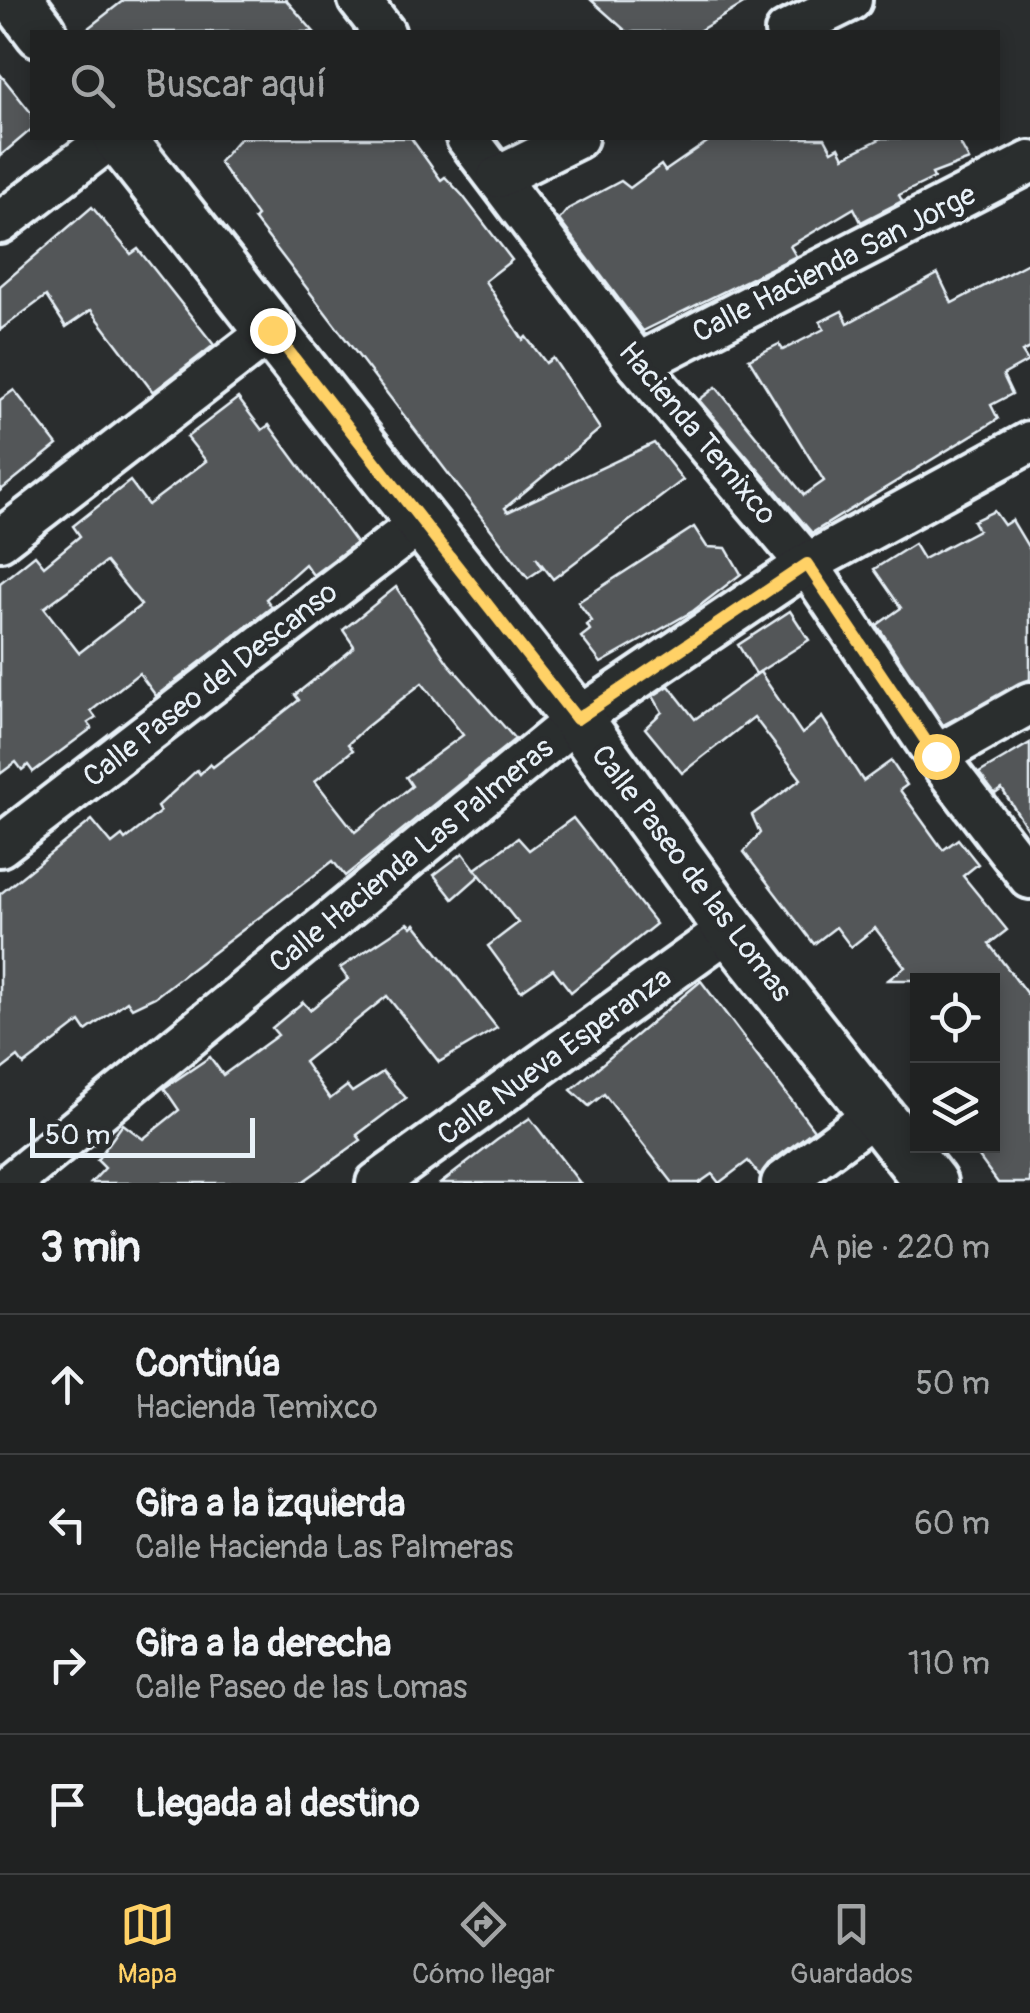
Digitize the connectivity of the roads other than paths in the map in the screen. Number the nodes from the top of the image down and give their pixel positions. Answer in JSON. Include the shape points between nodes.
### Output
{"nodes":[{"id":1,"x":16,"y":0,"type":"edge"},
{"id":2,"x":359,"y":0,"type":"edge"},
{"id":3,"x":851,"y":0,"type":"edge"},
{"id":4,"x":39,"y":30,"type":"edge"},
{"id":5,"x":382,"y":30,"type":"edge"},
{"id":6,"x":790,"y":30,"type":"edge"},
{"id":7,"x":108,"y":140,"type":"edge"},
{"id":8,"x":121,"y":140,"type":"edge"},
{"id":9,"x":469,"y":140,"type":"edge"},
{"id":10,"x":573,"y":140,"type":"edge"},
{"id":11,"x":1030,"y":162,"type":"edge"},
{"id":12,"x":498,"y":177,"type":"junction"},
{"id":13,"x":0,"y":222,"type":"edge"},
{"id":14,"x":272,"y":330,"type":"junction"},
{"id":15,"x":638,"y":364,"type":"junction"},
{"id":16,"x":1030,"y":442,"type":"edge"},
{"id":17,"x":420,"y":523,"type":"junction"},
{"id":18,"x":0,"y":540,"type":"edge"},
{"id":19,"x":807,"y":564,"type":"junction"},
{"id":20,"x":1030,"y":704,"type":"edge"},
{"id":21,"x":577,"y":719,"type":"junction"},
{"id":22,"x":936,"y":756,"type":"junction"},
{"id":23,"x":0,"y":846,"type":"edge"},
{"id":24,"x":1030,"y":878,"type":"edge"},
{"id":25,"x":730,"y":929,"type":"junction"},
{"id":26,"x":876,"y":1113,"type":"junction"},
{"id":27,"x":65,"y":1138,"type":"junction"},
{"id":28,"x":11,"y":1183,"type":"edge"},
{"id":29,"x":48,"y":1183,"type":"edge"},
{"id":30,"x":378,"y":1183,"type":"edge"},
{"id":31,"x":782,"y":1183,"type":"edge"},
{"id":32,"x":930,"y":1183,"type":"edge"}],
"edges":[{"from":1,"to":4,"type":"main road"},
{"from":2,"to":5,"type":"street"},
{"from":3,"to":6,"type":"street"},
{"from":7,"to":13,"type":"street"},
{"from":8,"to":14,"type":"main road","name":"Calle Paseo de las Lomas"},
{"from":9,"to":12,"type":"street","name":"Hacienda Temixco"},
{"from":10,"to":12,"type":"street"},
{"from":11,"to":15,"type":"street","name":"Calle Hacienda San Jorge"},
{"from":12,"to":15,"type":"street","name":"Hacienda Temixco"},
{"from":14,"to":17,"type":"main road","name":"Calle Paseo de las Lomas"},
{"from":14,"to":18,"type":"street"},
{"from":15,"to":19,"type":"street","name":"Hacienda Temixco"},
{"from":16,"to":19,"type":"street","name":"Calle Hacienda Las Palmeras"},
{"from":17,"to":21,"type":"main road","name":"Calle Paseo de las Lomas"},
{"from":17,"to":23,"type":"street","name":"Calle Paseo del Descanso"},
{"from":19,"to":21,"type":"street","name":"Calle Hacienda Las Palmeras"},
{"from":19,"to":22,"type":"street","name":"Hacienda Temixco"},
{"from":20,"to":22,"type":"street"},
{"from":21,"to":25,"type":"main road","name":"Calle Paseo de las Lomas"},
{"from":21,"to":27,"type":"street","name":"Calle Hacienda Las Palmeras"},
{"from":22,"to":24,"type":"street","name":"Hacienda Temixco"},
{"from":25,"to":26,"type":"main road","name":"Calle Paseo de las Lomas"},
{"from":25,"to":30,"type":"street","name":"Calle Nueva Esperanza"},
{"from":26,"to":31,"type":"street"},
{"from":26,"to":32,"type":"main road","name":"Calle Paseo de las Lomas"},
{"from":27,"to":28,"type":"street","name":"Calle Hacienda Las Palmeras"},
{"from":27,"to":29,"type":"street"}]}
